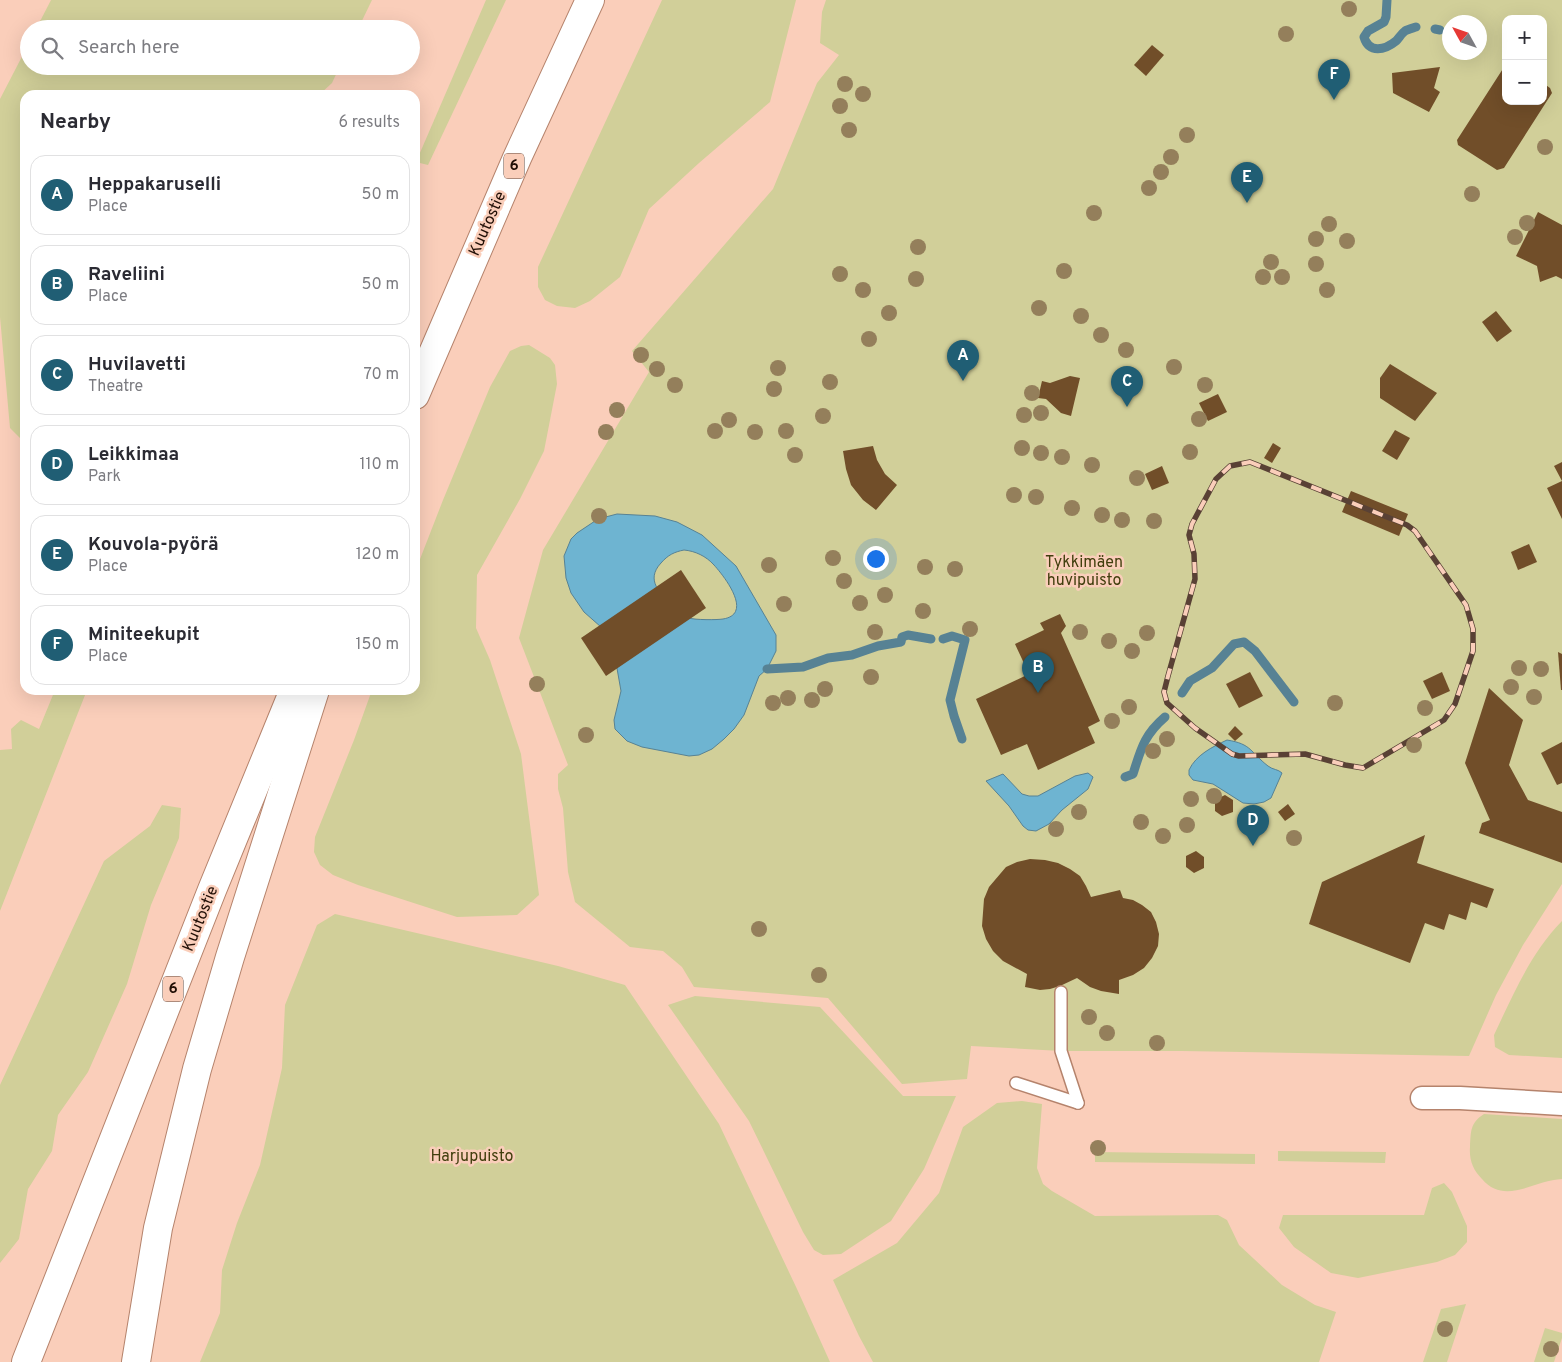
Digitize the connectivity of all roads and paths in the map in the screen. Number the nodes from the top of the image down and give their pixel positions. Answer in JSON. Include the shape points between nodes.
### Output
{"nodes":[{"id":1,"x":590,"y":0,"type":"edge"},
{"id":2,"x":420,"y":383,"type":"edge"},
{"id":3,"x":292,"y":695,"type":"edge"},
{"id":4,"x":314,"y":695,"type":"edge"},
{"id":5,"x":1061,"y":992,"type":"dead end"},
{"id":6,"x":1016,"y":1083,"type":"dead end"},
{"id":7,"x":1422,"y":1098,"type":"dead end"},
{"id":8,"x":1562,"y":1104,"type":"edge"},
{"id":9,"x":55,"y":1289,"type":"junction"},
{"id":10,"x":21,"y":1362,"type":"edge"},
{"id":11,"x":26,"y":1362,"type":"edge"},
{"id":12,"x":136,"y":1362,"type":"edge"}],
"edges":[{"from":1,"to":2,"type":"highway","name":"Kuutostie","number":"6","via":[[509,175]]},
{"from":3,"to":9,"type":"highway","name":"Kuutostie","number":"6"},
{"from":4,"to":12,"type":"highway","via":[[197,1069],[158,1228]]},
{"from":5,"to":6,"type":"lane","via":[[1062,1050],[1078,1103]]},
{"from":7,"to":8,"type":"street"},
{"from":9,"to":10,"type":"highway"},
{"from":9,"to":11,"type":"highway","number":"6"}]}
